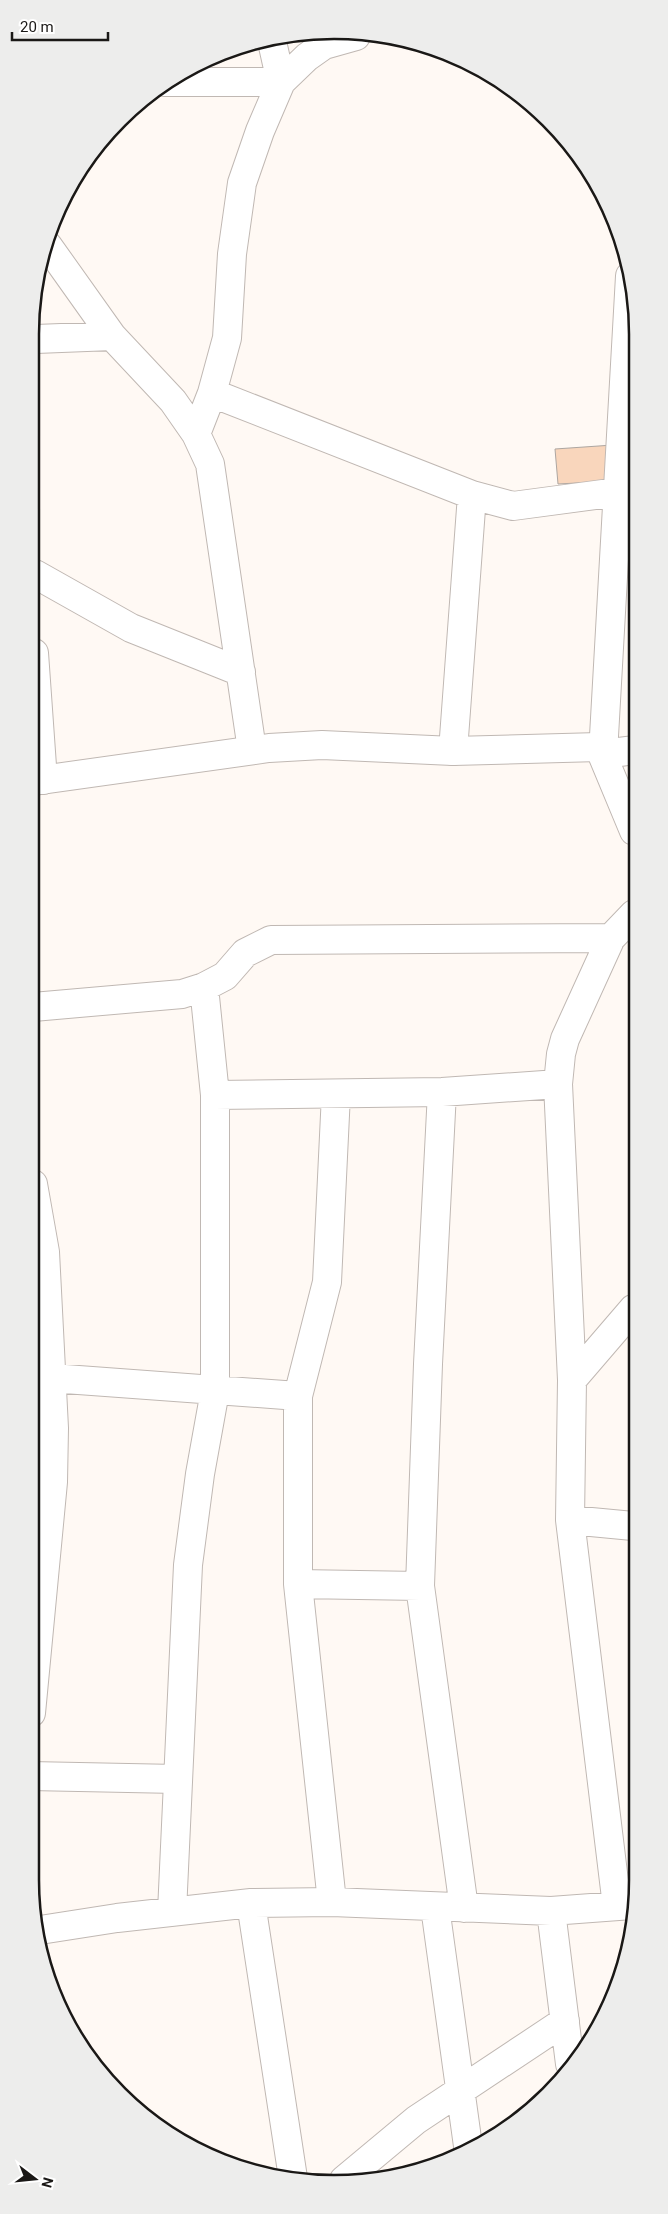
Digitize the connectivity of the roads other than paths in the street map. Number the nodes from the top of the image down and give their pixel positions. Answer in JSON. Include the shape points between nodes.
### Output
{"nodes":[{"id":1,"x":344,"y":39,"type":"edge"},
{"id":2,"x":273,"y":45,"type":"edge"},
{"id":3,"x":180,"y":82,"type":"edge"},
{"id":4,"x":281,"y":82,"type":"junction"},
{"id":5,"x":51,"y":250,"type":"edge"},
{"id":6,"x":628,"y":308,"type":"edge"},
{"id":7,"x":112,"y":336,"type":"junction"},
{"id":8,"x":39,"y":339,"type":"edge"},
{"id":9,"x":212,"y":393,"type":"junction"},
{"id":10,"x":196,"y":434,"type":"junction"},
{"id":11,"x":618,"y":492,"type":"junction"},
{"id":12,"x":472,"y":495,"type":"junction"},
{"id":13,"x":39,"y":576,"type":"edge"},
{"id":14,"x":241,"y":672,"type":"junction"},
{"id":15,"x":252,"y":750,"type":"junction"},
{"id":16,"x":453,"y":750,"type":"junction"},
{"id":17,"x":601,"y":750,"type":"junction"},
{"id":18,"x":629,"y":750,"type":"edge"},
{"id":19,"x":39,"y":780,"type":"edge"},
{"id":20,"x":629,"y":819,"type":"edge"},
{"id":21,"x":629,"y":919,"type":"edge"},
{"id":22,"x":611,"y":938,"type":"junction"},
{"id":23,"x":204,"y":987,"type":"junction"},
{"id":24,"x":39,"y":1006,"type":"edge"},
{"id":25,"x":558,"y":1084,"type":"junction"},
{"id":26,"x":442,"y":1092,"type":"junction"},
{"id":27,"x":336,"y":1094,"type":"junction"},
{"id":28,"x":215,"y":1096,"type":"junction"},
{"id":29,"x":39,"y":1221,"type":"edge"},
{"id":30,"x":629,"y":1315,"type":"edge"},
{"id":31,"x":51,"y":1378,"type":"junction"},
{"id":32,"x":572,"y":1380,"type":"junction"},
{"id":33,"x":215,"y":1391,"type":"junction"},
{"id":34,"x":298,"y":1396,"type":"junction"},
{"id":35,"x":570,"y":1520,"type":"junction"},
{"id":36,"x":629,"y":1526,"type":"edge"},
{"id":37,"x":298,"y":1584,"type":"junction"},
{"id":38,"x":420,"y":1586,"type":"junction"},
{"id":39,"x":39,"y":1625,"type":"edge"},
{"id":40,"x":39,"y":1776,"type":"edge"},
{"id":41,"x":178,"y":1779,"type":"junction"},
{"id":42,"x":332,"y":1902,"type":"junction"},
{"id":43,"x":251,"y":1903,"type":"junction"},
{"id":44,"x":625,"y":1905,"type":"edge"},
{"id":45,"x":435,"y":1907,"type":"junction"},
{"id":46,"x":464,"y":1908,"type":"junction"},
{"id":47,"x":551,"y":1911,"type":"junction"},
{"id":48,"x":172,"y":1912,"type":"junction"},
{"id":49,"x":43,"y":1930,"type":"edge"},
{"id":50,"x":565,"y":2021,"type":"junction"},
{"id":51,"x":569,"y":2058,"type":"edge"},
{"id":52,"x":461,"y":2091,"type":"junction"},
{"id":53,"x":468,"y":2144,"type":"edge"},
{"id":54,"x":292,"y":2173,"type":"edge"},
{"id":55,"x":350,"y":2175,"type":"edge"}],
"edges":[{"from":1,"to":4,"type":"street","via":[[324,44]]},
{"from":2,"to":4,"type":"street"},
{"from":3,"to":4,"type":"street"},
{"from":4,"to":9,"type":"street","via":[[242,184],[232,254],[227,338]]},
{"from":5,"to":7,"type":"street"},
{"from":6,"to":11,"type":"street"},
{"from":7,"to":8,"type":"street"},
{"from":7,"to":10,"type":"street","via":[[173,401]]},
{"from":9,"to":10,"type":"street"},
{"from":9,"to":12,"type":"street"},
{"from":10,"to":14,"type":"street","via":[[210,464]]},
{"from":11,"to":12,"type":"street","via":[[513,506]]},
{"from":11,"to":17,"type":"street"},
{"from":12,"to":16,"type":"street"},
{"from":13,"to":14,"type":"street","via":[[131,628]]},
{"from":14,"to":15,"type":"street"},
{"from":15,"to":16,"type":"street","via":[[322,745]]},
{"from":15,"to":19,"type":"street"},
{"from":16,"to":17,"type":"street"},
{"from":17,"to":18,"type":"street"},
{"from":17,"to":20,"type":"street"},
{"from":21,"to":22,"type":"street"},
{"from":22,"to":23,"type":"street","via":[[271,940],[245,953],[225,976]]},
{"from":22,"to":25,"type":"street","via":[[565,1039]]},
{"from":23,"to":24,"type":"street","via":[[182,994]]},
{"from":23,"to":28,"type":"street"},
{"from":25,"to":26,"type":"street"},
{"from":25,"to":32,"type":"street"},
{"from":26,"to":27,"type":"street"},
{"from":26,"to":38,"type":"street"},
{"from":27,"to":28,"type":"street"},
{"from":27,"to":34,"type":"street","via":[[327,1282]]},
{"from":28,"to":33,"type":"street"},
{"from":29,"to":31,"type":"street","via":[[45,1252]]},
{"from":30,"to":32,"type":"street"},
{"from":31,"to":33,"type":"street"},
{"from":31,"to":39,"type":"street","via":[[54,1428],[52,1482]]},
{"from":32,"to":35,"type":"street"},
{"from":33,"to":34,"type":"street"},
{"from":33,"to":41,"type":"street","via":[[188,1566]]},
{"from":34,"to":37,"type":"street"},
{"from":35,"to":36,"type":"street"},
{"from":35,"to":44,"type":"street"},
{"from":37,"to":38,"type":"street"},
{"from":37,"to":42,"type":"street"},
{"from":38,"to":46,"type":"street"},
{"from":40,"to":41,"type":"street"},
{"from":41,"to":48,"type":"street"},
{"from":42,"to":43,"type":"street"},
{"from":42,"to":45,"type":"street"},
{"from":43,"to":48,"type":"street"},
{"from":43,"to":54,"type":"street"},
{"from":44,"to":47,"type":"street"},
{"from":45,"to":46,"type":"street"},
{"from":45,"to":52,"type":"street"},
{"from":46,"to":47,"type":"street"},
{"from":47,"to":50,"type":"street"},
{"from":48,"to":49,"type":"street"},
{"from":50,"to":51,"type":"street"},
{"from":50,"to":52,"type":"street"},
{"from":52,"to":53,"type":"street"},
{"from":52,"to":55,"type":"street","via":[[416,2120]]}]}
